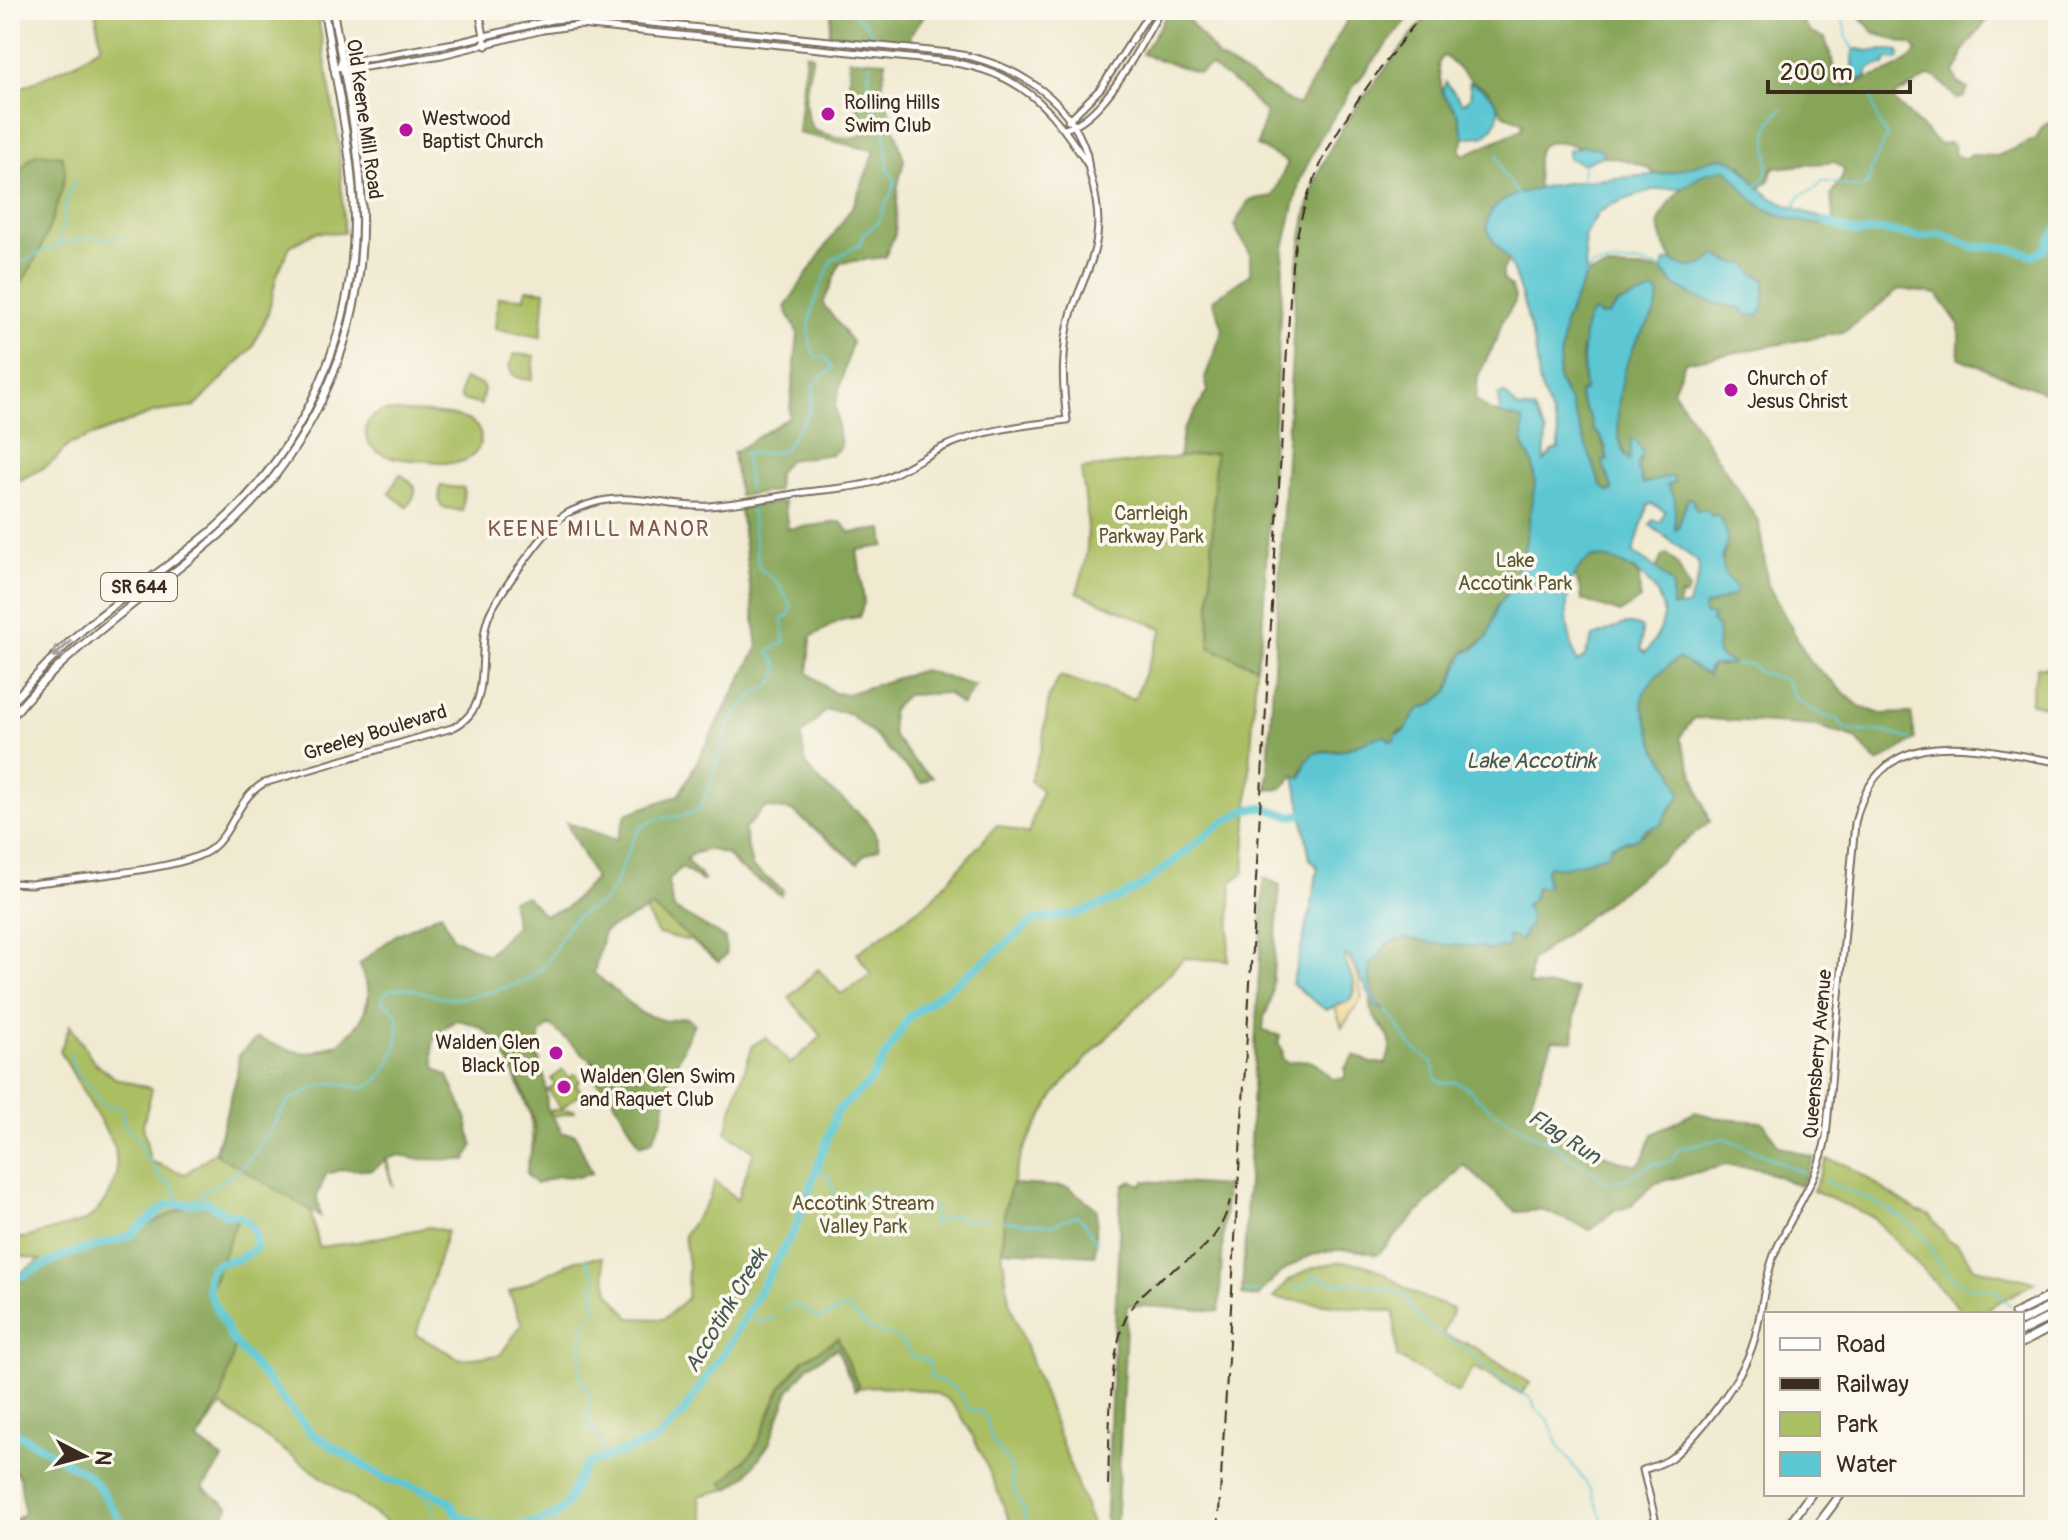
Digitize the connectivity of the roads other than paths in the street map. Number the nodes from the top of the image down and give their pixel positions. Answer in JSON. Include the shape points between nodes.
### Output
{"nodes":[{"id":1,"x":324,"y":10,"type":"edge"},
{"id":2,"x":333,"y":10,"type":"edge"},
{"id":3,"x":479,"y":10,"type":"edge"},
{"id":4,"x":1151,"y":10,"type":"edge"},
{"id":5,"x":1161,"y":10,"type":"edge"},
{"id":6,"x":484,"y":37,"type":"junction"},
{"id":7,"x":486,"y":46,"type":"junction"},
{"id":8,"x":342,"y":66,"type":"junction"},
{"id":9,"x":333,"y":67,"type":"junction"},
{"id":10,"x":1068,"y":120,"type":"junction"},
{"id":11,"x":1073,"y":126,"type":"junction"},
{"id":12,"x":1065,"y":129,"type":"junction"},
{"id":13,"x":1088,"y":166,"type":"junction"},
{"id":14,"x":10,"y":705,"type":"edge"},
{"id":15,"x":10,"y":719,"type":"edge"},
{"id":16,"x":2058,"y":762,"type":"edge"},
{"id":17,"x":10,"y":883,"type":"edge"},
{"id":18,"x":2058,"y":1292,"type":"edge"},
{"id":19,"x":2058,"y":1303,"type":"edge"},
{"id":20,"x":2019,"y":1312,"type":"edge"},
{"id":21,"x":2058,"y":1313,"type":"edge"},
{"id":22,"x":2024,"y":1320,"type":"edge"},
{"id":23,"x":2058,"y":1324,"type":"edge"},
{"id":24,"x":2024,"y":1330,"type":"edge"},
{"id":25,"x":2024,"y":1342,"type":"edge"},
{"id":26,"x":1809,"y":1496,"type":"edge"},
{"id":27,"x":1838,"y":1496,"type":"edge"},
{"id":28,"x":1658,"y":1530,"type":"edge"},
{"id":29,"x":1785,"y":1530,"type":"edge"},
{"id":30,"x":1814,"y":1530,"type":"edge"}],
"edges":[{"from":1,"to":9,"type":"main road","name":"Old Keene Mill Road","number":"SR 644"},
{"from":2,"to":8,"type":"main road","name":"Old Keene Mill Road","number":"SR 644"},
{"from":3,"to":6,"type":"street"},
{"from":4,"to":10,"type":"street","via":[[1101,88]]},
{"from":5,"to":11,"type":"street","via":[[1108,94]]},
{"from":6,"to":7,"type":"street"},
{"from":6,"to":8,"type":"street"},
{"from":6,"to":10,"type":"street","via":[[552,20],[591,17],[950,53],[983,59],[1020,75]]},
{"from":7,"to":8,"type":"street"},
{"from":7,"to":12,"type":"street","via":[[554,28],[599,26],[949,62],[1016,83]]},
{"from":8,"to":9,"type":"street"},
{"from":8,"to":15,"type":"main road","name":"Old Keene Mill Road","number":"SR 644","via":[[359,176],[361,250],[348,331],[321,403],[288,459],[247,508],[87,638]]},
{"from":9,"to":14,"type":"main road","name":"Old Keene Mill Road","number":"SR 644","one_way":true,"via":[[351,177],[353,245],[341,323],[310,404],[280,457],[234,509],[88,626]]},
{"from":10,"to":11,"type":"street"},
{"from":10,"to":12,"type":"street"},
{"from":11,"to":12,"type":"street"},
{"from":11,"to":13,"type":"street"},
{"from":12,"to":13,"type":"street"},
{"from":13,"to":17,"type":"street","name":"Greeley Boulevard","via":[[1097,233],[1064,347],[1067,420],[965,438],[864,484],[706,506],[605,499],[567,513],[548,531],[490,613],[482,684],[463,721],[264,783],[243,801],[216,844],[192,860]]},
{"from":16,"to":28,"type":"street","name":"Queensberry Avenue","via":[[1955,746],[1925,748],[1892,763],[1868,789],[1855,823],[1822,1157],[1774,1254],[1740,1375],[1676,1453],[1643,1470]]},
{"from":18,"to":20,"type":"highway"},
{"from":19,"to":22,"type":"highway"},
{"from":21,"to":24,"type":"highway"},
{"from":23,"to":25,"type":"highway"},
{"from":26,"to":29,"type":"highway"},
{"from":27,"to":30,"type":"highway"}]}
